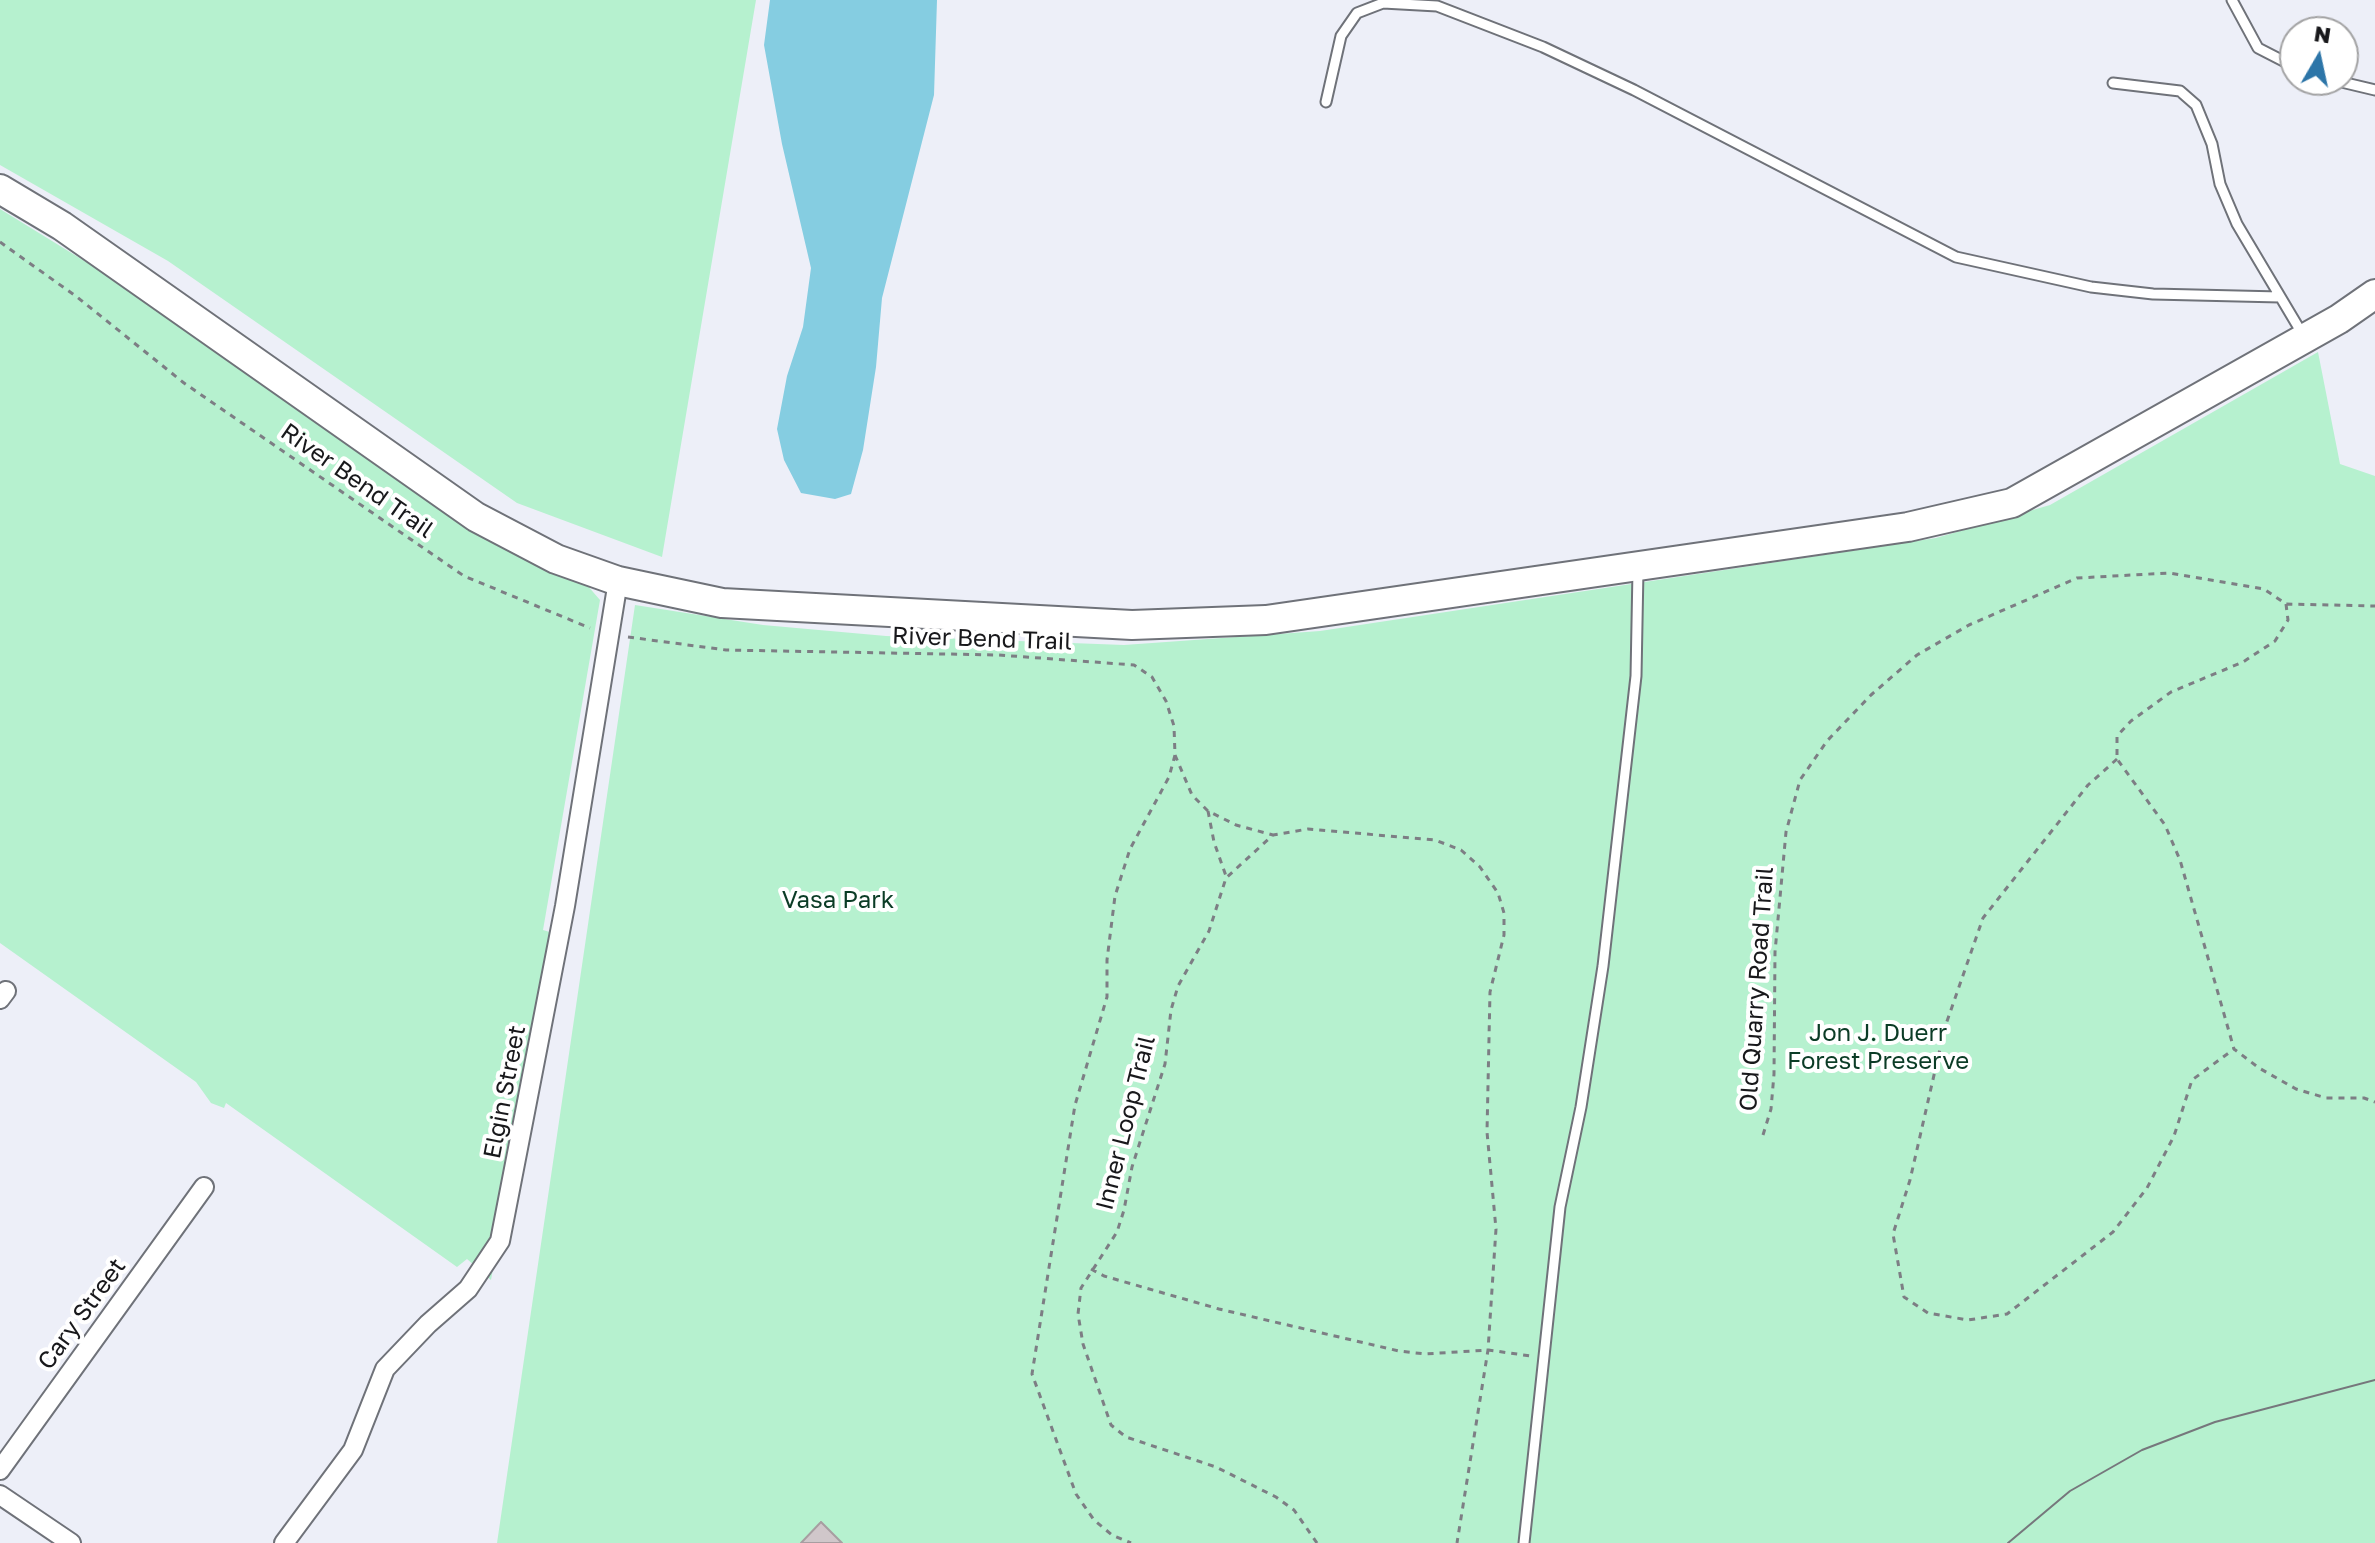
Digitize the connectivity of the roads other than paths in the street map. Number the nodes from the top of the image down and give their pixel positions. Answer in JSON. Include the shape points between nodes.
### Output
{"nodes":[{"id":1,"x":2232,"y":0,"type":"edge"},
{"id":2,"x":2279,"y":59,"type":"edge"},
{"id":3,"x":2113,"y":83,"type":"dead end"},
{"id":4,"x":1326,"y":102,"type":"dead end"},
{"id":5,"x":0,"y":189,"type":"edge"},
{"id":6,"x":2375,"y":294,"type":"edge"},
{"id":7,"x":2280,"y":297,"type":"junction"},
{"id":8,"x":2304,"y":338,"type":"junction"},
{"id":9,"x":1638,"y":567,"type":"junction"},
{"id":10,"x":618,"y":581,"type":"junction"},
{"id":11,"x":204,"y":1187,"type":"dead end"},
{"id":12,"x":0,"y":1470,"type":"edge"},
{"id":13,"x":0,"y":1495,"type":"edge"},
{"id":14,"x":71,"y":1543,"type":"edge"},
{"id":15,"x":284,"y":1543,"type":"edge"},
{"id":16,"x":1524,"y":1543,"type":"edge"}],
"edges":[{"from":1,"to":2,"type":"lane","via":[[2258,48]]},
{"from":3,"to":7,"type":"lane","via":[[2180,91],[2196,105],[2237,224]]},
{"from":4,"to":7,"type":"lane","via":[[1341,36],[1357,13],[1383,3],[1437,6],[1634,90],[1956,257],[2091,287]]},
{"from":5,"to":10,"type":"main road","via":[[62,226],[476,517],[556,559]]},
{"from":6,"to":8,"type":"main road"},
{"from":7,"to":8,"type":"lane"},
{"from":8,"to":9,"type":"main road","via":[[2012,503],[1908,527]]},
{"from":9,"to":10,"type":"main road","via":[[1266,620],[1132,625],[722,603]]},
{"from":9,"to":16,"type":"lane","via":[[1636,676],[1603,966],[1560,1207]]},
{"from":10,"to":15,"type":"street","name":"Elgin Street","via":[[565,906],[500,1241],[468,1289],[385,1369],[353,1450]]},
{"from":11,"to":12,"type":"street","name":"Cary Street"},
{"from":13,"to":14,"type":"street"}]}
